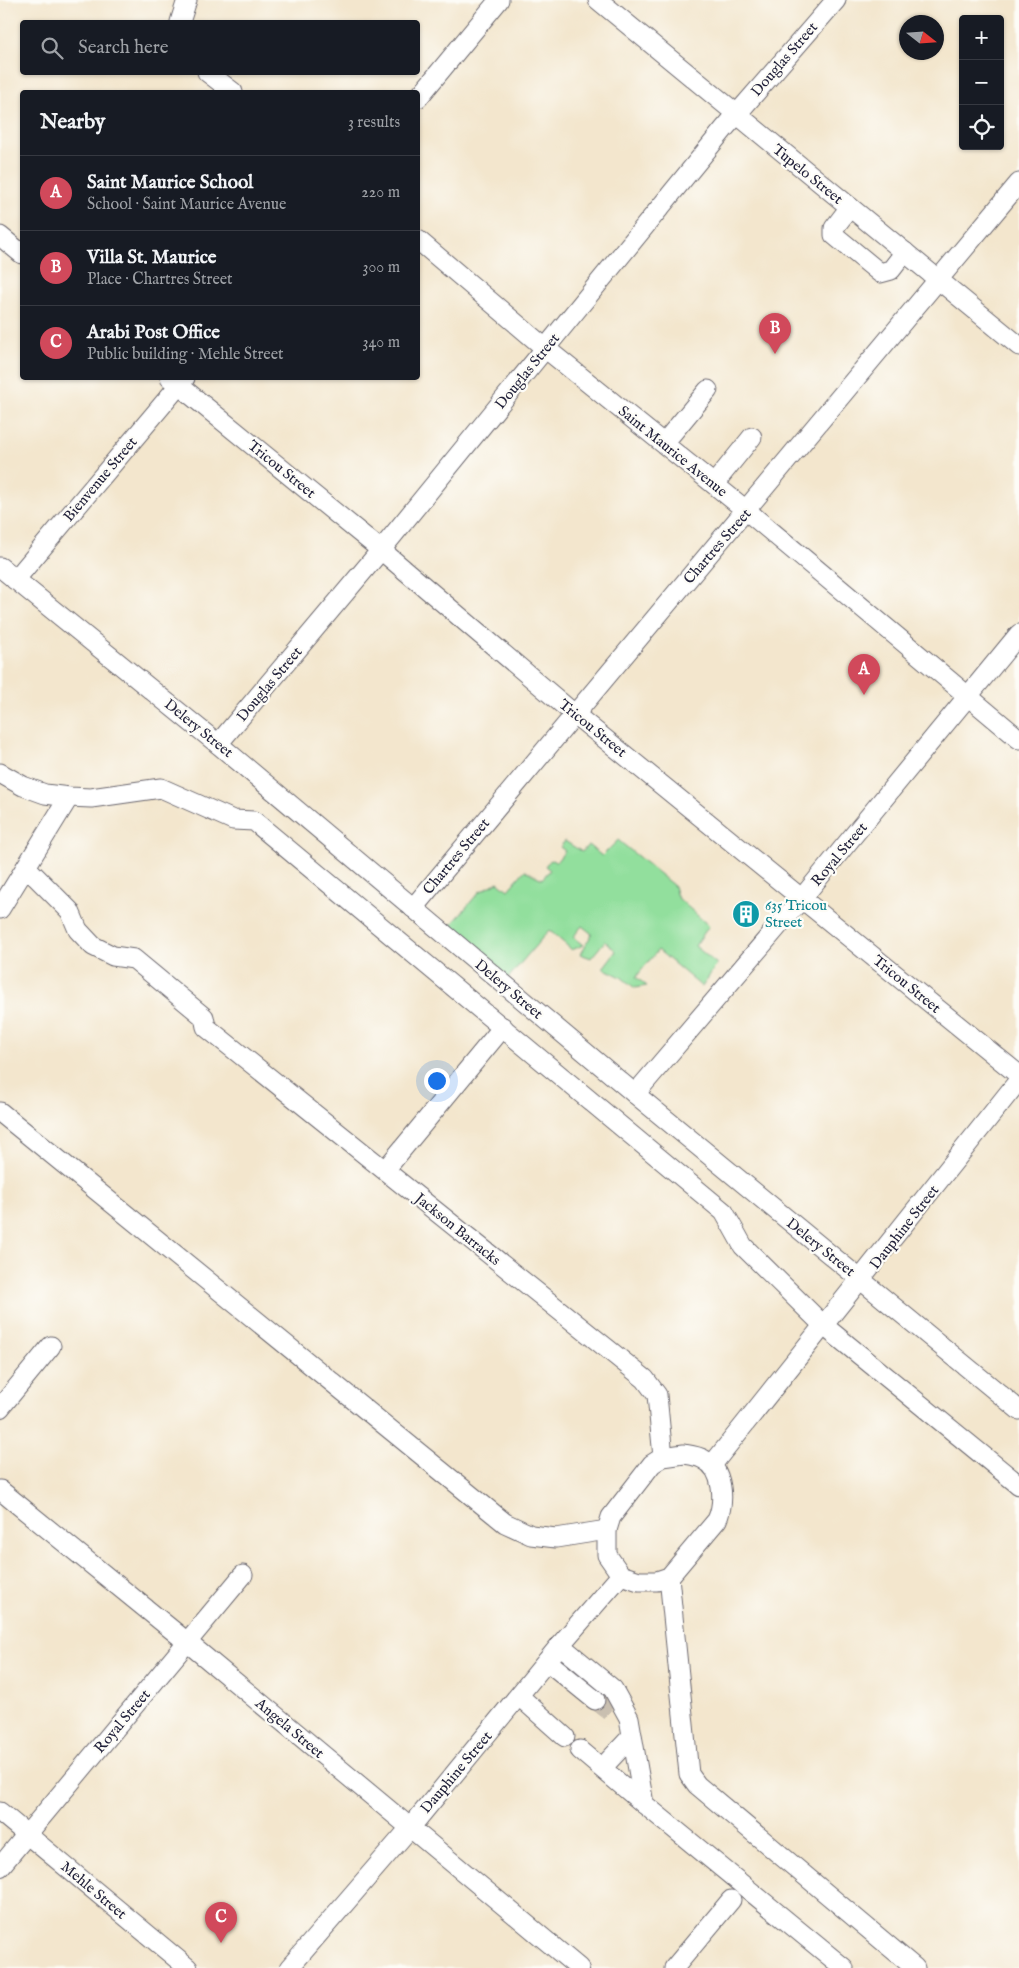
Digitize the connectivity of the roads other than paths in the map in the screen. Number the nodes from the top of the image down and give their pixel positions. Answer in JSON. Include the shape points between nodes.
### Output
{"nodes":[{"id":1,"x":187,"y":0,"type":"edge"},
{"id":2,"x":499,"y":0,"type":"edge"},
{"id":3,"x":598,"y":0,"type":"edge"},
{"id":4,"x":836,"y":0,"type":"edge"},
{"id":5,"x":181,"y":20,"type":"edge"},
{"id":6,"x":210,"y":75,"type":"edge"},
{"id":7,"x":229,"y":90,"type":"edge"},
{"id":8,"x":420,"y":96,"type":"edge"},
{"id":9,"x":736,"y":115,"type":"junction"},
{"id":10,"x":1019,"y":183,"type":"edge"},
{"id":11,"x":850,"y":207,"type":"junction"},
{"id":12,"x":0,"y":236,"type":"edge"},
{"id":13,"x":420,"y":242,"type":"edge"},
{"id":14,"x":20,"y":252,"type":"edge"},
{"id":15,"x":905,"y":252,"type":"junction"},
{"id":16,"x":939,"y":280,"type":"junction"},
{"id":17,"x":1019,"y":346,"type":"edge"},
{"id":18,"x":546,"y":348,"type":"junction"},
{"id":19,"x":178,"y":380,"type":"edge"},
{"id":20,"x":708,"y":390,"type":"dead end"},
{"id":21,"x":752,"y":437,"type":"dead end"},
{"id":22,"x":664,"y":443,"type":"junction"},
{"id":23,"x":714,"y":484,"type":"junction"},
{"id":24,"x":747,"y":511,"type":"junction"},
{"id":25,"x":381,"y":550,"type":"junction"},
{"id":26,"x":0,"y":567,"type":"edge"},
{"id":27,"x":16,"y":580,"type":"junction"},
{"id":28,"x":1019,"y":634,"type":"edge"},
{"id":29,"x":968,"y":698,"type":"junction"},
{"id":30,"x":574,"y":713,"type":"junction"},
{"id":31,"x":1019,"y":739,"type":"edge"},
{"id":32,"x":218,"y":744,"type":"junction"},
{"id":33,"x":0,"y":773,"type":"edge"},
{"id":34,"x":68,"y":797,"type":"junction"},
{"id":35,"x":26,"y":867,"type":"junction"},
{"id":36,"x":802,"y":898,"type":"junction"},
{"id":37,"x":413,"y":908,"type":"junction"},
{"id":38,"x":0,"y":909,"type":"edge"},
{"id":39,"x":502,"y":1027,"type":"junction"},
{"id":40,"x":1019,"y":1075,"type":"edge"},
{"id":41,"x":1019,"y":1080,"type":"edge"},
{"id":42,"x":635,"y":1094,"type":"junction"},
{"id":43,"x":0,"y":1112,"type":"edge"},
{"id":44,"x":385,"y":1170,"type":"junction"},
{"id":45,"x":862,"y":1280,"type":"junction"},
{"id":46,"x":823,"y":1325,"type":"junction"},
{"id":47,"x":51,"y":1346,"type":"dead end"},
{"id":48,"x":0,"y":1408,"type":"edge"},
{"id":49,"x":1019,"y":1410,"type":"edge"},
{"id":50,"x":663,"y":1457,"type":"junction"},
{"id":51,"x":712,"y":1465,"type":"junction"},
{"id":52,"x":1019,"y":1486,"type":"edge"},
{"id":53,"x":0,"y":1490,"type":"edge"},
{"id":54,"x":606,"y":1530,"type":"junction"},
{"id":55,"x":244,"y":1574,"type":"dead end"},
{"id":56,"x":621,"y":1575,"type":"junction"},
{"id":57,"x":669,"y":1577,"type":"junction"},
{"id":58,"x":187,"y":1642,"type":"junction"},
{"id":59,"x":560,"y":1645,"type":"junction"},
{"id":60,"x":547,"y":1661,"type":"junction"},
{"id":61,"x":519,"y":1696,"type":"junction"},
{"id":62,"x":595,"y":1700,"type":"tunnel mouth"},
{"id":63,"x":611,"y":1712,"type":"tunnel mouth"},
{"id":64,"x":631,"y":1731,"type":"junction"},
{"id":65,"x":565,"y":1737,"type":"dead end"},
{"id":66,"x":580,"y":1750,"type":"dead end"},
{"id":67,"x":602,"y":1768,"type":"junction"},
{"id":68,"x":644,"y":1804,"type":"junction"},
{"id":69,"x":0,"y":1812,"type":"edge"},
{"id":70,"x":410,"y":1828,"type":"junction"},
{"id":71,"x":27,"y":1835,"type":"junction"},
{"id":72,"x":0,"y":1867,"type":"edge"},
{"id":73,"x":730,"y":1900,"type":"dead end"},
{"id":74,"x":188,"y":1968,"type":"edge"},
{"id":75,"x":290,"y":1968,"type":"edge"},
{"id":76,"x":579,"y":1968,"type":"edge"},
{"id":77,"x":674,"y":1968,"type":"edge"},
{"id":78,"x":844,"y":1968,"type":"edge"},
{"id":79,"x":915,"y":1968,"type":"edge"}],
"edges":[{"from":1,"to":5,"type":"street"},
{"from":2,"to":8,"type":"street"},
{"from":3,"to":9,"type":"street","name":"Tupelo Street"},
{"from":4,"to":9,"type":"street","name":"Douglas Street"},
{"from":6,"to":7,"type":"street"},
{"from":9,"to":11,"type":"street","name":"Tupelo Street"},
{"from":9,"to":18,"type":"street","name":"Douglas Street"},
{"from":10,"to":16,"type":"street","name":"Chartres Street"},
{"from":11,"to":15,"type":"street","name":"Tupelo Street"},
{"from":11,"to":15,"type":"street","via":[[834,228],[834,235],[880,273],[891,270]]},
{"from":12,"to":14,"type":"street"},
{"from":13,"to":18,"type":"street","name":"Saint Maurice Avenue"},
{"from":15,"to":16,"type":"street","name":"Tupelo Street"},
{"from":16,"to":17,"type":"street","name":"Tupelo Street"},
{"from":16,"to":24,"type":"street","name":"Chartres Street"},
{"from":18,"to":22,"type":"street","name":"Saint Maurice Avenue"},
{"from":18,"to":25,"type":"street","name":"Douglas Street"},
{"from":19,"to":25,"type":"street","name":"Tricou Street"},
{"from":19,"to":27,"type":"street","name":"Bienvenue Street"},
{"from":20,"to":22,"type":"street"},
{"from":21,"to":23,"type":"street"},
{"from":22,"to":23,"type":"street","name":"Saint Maurice Avenue"},
{"from":23,"to":24,"type":"street","name":"Saint Maurice Avenue"},
{"from":24,"to":29,"type":"street","name":"Saint Maurice Avenue"},
{"from":24,"to":30,"type":"street","name":"Chartres Street"},
{"from":25,"to":30,"type":"street","name":"Tricou Street"},
{"from":25,"to":32,"type":"street","name":"Douglas Street"},
{"from":26,"to":27,"type":"street","name":"Delery Street"},
{"from":27,"to":32,"type":"street","name":"Delery Street"},
{"from":28,"to":29,"type":"street","name":"Royal Street"},
{"from":29,"to":31,"type":"street","name":"Saint Maurice Avenue"},
{"from":29,"to":36,"type":"street","name":"Royal Street"},
{"from":30,"to":36,"type":"street","name":"Tricou Street"},
{"from":30,"to":37,"type":"street","name":"Chartres Street"},
{"from":32,"to":37,"type":"street","name":"Delery Street"},
{"from":33,"to":34,"type":"street","via":[[45,794]]},
{"from":34,"to":35,"type":"street"},
{"from":34,"to":39,"type":"street","via":[[91,798],[161,788],[234,820],[254,821]]},
{"from":35,"to":38,"type":"street"},
{"from":35,"to":44,"type":"street","name":"Jackson Barracks","via":[[70,911],[78,930],[92,946],[112,956],[134,959],[204,1017],[206,1027]]},
{"from":36,"to":40,"type":"street","name":"Tricou Street"},
{"from":36,"to":42,"type":"street","name":"Royal Street"},
{"from":37,"to":42,"type":"street","name":"Delery Street"},
{"from":39,"to":44,"type":"street"},
{"from":39,"to":46,"type":"street","via":[[724,1212],[743,1246]]},
{"from":41,"to":45,"type":"street","name":"Dauphine Street"},
{"from":42,"to":45,"type":"street","name":"Delery Street"},
{"from":43,"to":54,"type":"street","via":[[505,1523],[531,1535],[556,1538]]},
{"from":44,"to":50,"type":"street","name":"Jackson Barracks","via":[[645,1379],[657,1395]]},
{"from":45,"to":46,"type":"street","name":"Dauphine Street"},
{"from":45,"to":49,"type":"street","name":"Delery Street"},
{"from":46,"to":51,"type":"street","name":"Dauphine Street"},
{"from":46,"to":52,"type":"street"},
{"from":47,"to":48,"type":"street"},
{"from":50,"to":51,"type":"street","via":[[684,1454],[702,1458]]},
{"from":50,"to":54,"type":"street","via":[[652,1464],[611,1517]]},
{"from":51,"to":57,"type":"street","via":[[720,1486],[720,1515]]},
{"from":53,"to":58,"type":"street","name":"Angela Street"},
{"from":54,"to":56,"type":"street","via":[[607,1555]]},
{"from":55,"to":58,"type":"street","name":"Royal Street"},
{"from":56,"to":57,"type":"street","via":[[639,1581]]},
{"from":56,"to":59,"type":"street","name":"Dauphine Street"},
{"from":57,"to":79,"type":"street","via":[[689,1774],[697,1785]]},
{"from":58,"to":70,"type":"street","name":"Angela Street"},
{"from":58,"to":71,"type":"street","name":"Royal Street"},
{"from":59,"to":60,"type":"street","name":"Dauphine Street"},
{"from":59,"to":64,"type":"street","via":[[613,1689]]},
{"from":60,"to":61,"type":"street","name":"Dauphine Street"},
{"from":60,"to":62,"type":"street"},
{"from":61,"to":65,"type":"street"},
{"from":61,"to":70,"type":"street","name":"Dauphine Street"},
{"from":63,"to":64,"type":"street"},
{"from":64,"to":67,"type":"street"},
{"from":64,"to":68,"type":"street"},
{"from":66,"to":67,"type":"street"},
{"from":67,"to":68,"type":"street"},
{"from":68,"to":78,"type":"street"},
{"from":69,"to":71,"type":"street","name":"Mehle Street"},
{"from":70,"to":75,"type":"street","name":"Dauphine Street"},
{"from":70,"to":76,"type":"street","name":"Angela Street"},
{"from":71,"to":72,"type":"street","name":"Royal Street"},
{"from":71,"to":74,"type":"street","name":"Mehle Street"},
{"from":73,"to":77,"type":"street"}]}
